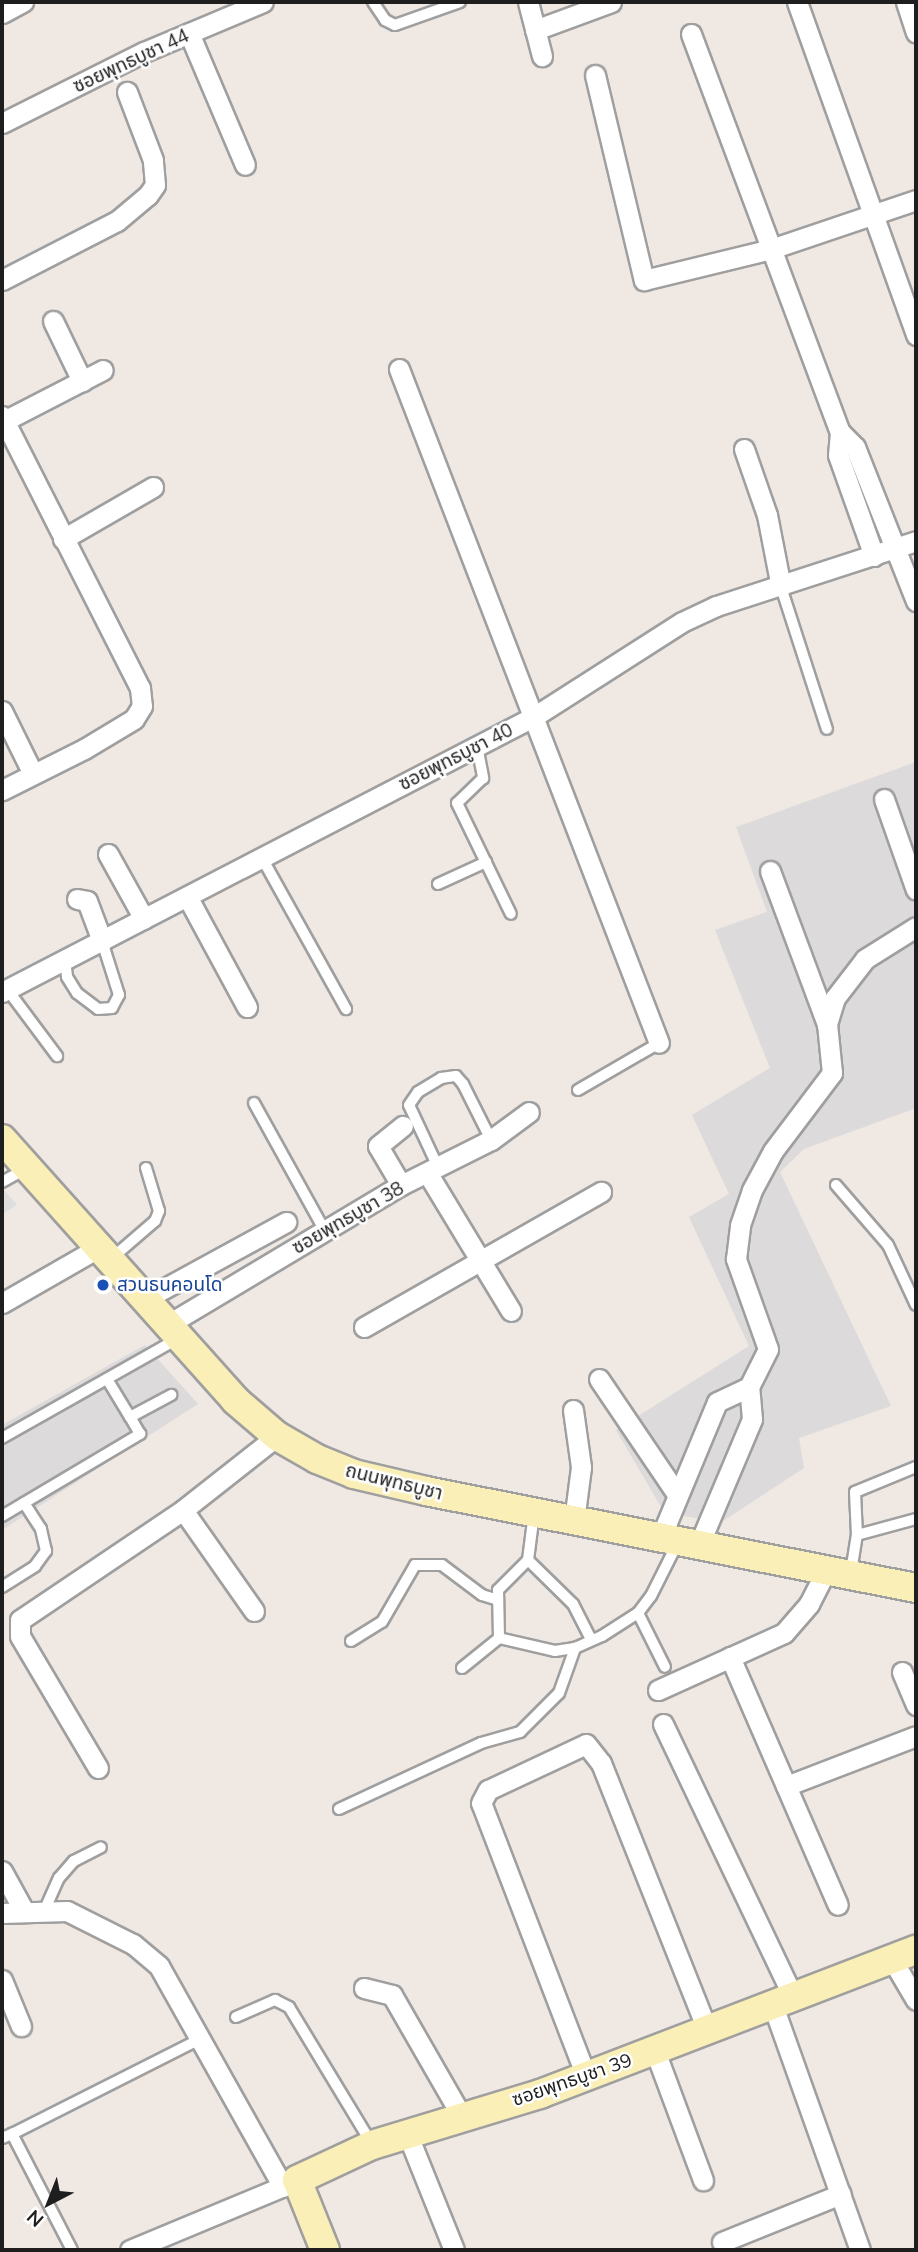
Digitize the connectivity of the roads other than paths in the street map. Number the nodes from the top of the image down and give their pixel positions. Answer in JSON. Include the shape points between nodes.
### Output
{"nodes":[{"id":1,"x":23,"y":2,"type":"edge"},
{"id":2,"x":262,"y":2,"type":"edge"},
{"id":3,"x":373,"y":2,"type":"edge"},
{"id":4,"x":460,"y":2,"type":"edge"},
{"id":5,"x":528,"y":2,"type":"edge"},
{"id":6,"x":611,"y":2,"type":"edge"},
{"id":7,"x":797,"y":2,"type":"edge"},
{"id":8,"x":906,"y":2,"type":"edge"},
{"id":9,"x":2,"y":13,"type":"edge"},
{"id":10,"x":535,"y":30,"type":"junction"},
{"id":11,"x":916,"y":32,"type":"edge"},
{"id":12,"x":189,"y":33,"type":"junction"},
{"id":13,"x":691,"y":34,"type":"dead end"},
{"id":14,"x":542,"y":56,"type":"dead end"},
{"id":15,"x":595,"y":75,"type":"dead end"},
{"id":16,"x":127,"y":92,"type":"dead end"},
{"id":17,"x":2,"y":123,"type":"edge"},
{"id":18,"x":245,"y":165,"type":"dead end"},
{"id":19,"x":916,"y":200,"type":"edge"},
{"id":20,"x":871,"y":215,"type":"junction"},
{"id":21,"x":771,"y":248,"type":"junction"},
{"id":22,"x":2,"y":281,"type":"edge"},
{"id":23,"x":53,"y":321,"type":"dead end"},
{"id":24,"x":916,"y":335,"type":"edge"},
{"id":25,"x":398,"y":369,"type":"dead end"},
{"id":26,"x":103,"y":370,"type":"dead end"},
{"id":27,"x":82,"y":381,"type":"junction"},
{"id":28,"x":3,"y":419,"type":"edge"},
{"id":29,"x":840,"y":432,"type":"junction"},
{"id":30,"x":744,"y":449,"type":"dead end"},
{"id":31,"x":153,"y":487,"type":"dead end"},
{"id":32,"x":63,"y":539,"type":"junction"},
{"id":33,"x":916,"y":541,"type":"edge"},
{"id":34,"x":895,"y":548,"type":"junction"},
{"id":35,"x":874,"y":556,"type":"junction"},
{"id":36,"x":781,"y":587,"type":"junction"},
{"id":37,"x":916,"y":601,"type":"edge"},
{"id":38,"x":2,"y":711,"type":"edge"},
{"id":39,"x":535,"y":716,"type":"junction"},
{"id":40,"x":827,"y":729,"type":"dead end"},
{"id":41,"x":477,"y":746,"type":"junction"},
{"id":42,"x":33,"y":774,"type":"junction"},
{"id":43,"x":2,"y":790,"type":"edge"},
{"id":44,"x":884,"y":799,"type":"dead end"},
{"id":45,"x":107,"y":854,"type":"dead end"},
{"id":46,"x":262,"y":858,"type":"junction"},
{"id":47,"x":486,"y":862,"type":"junction"},
{"id":48,"x":770,"y":871,"type":"dead end"},
{"id":49,"x":438,"y":884,"type":"dead end"},
{"id":50,"x":916,"y":890,"type":"edge"},
{"id":51,"x":188,"y":898,"type":"junction"},
{"id":52,"x":77,"y":900,"type":"dead end"},
{"id":53,"x":511,"y":914,"type":"dead end"},
{"id":54,"x":144,"y":919,"type":"junction"},
{"id":55,"x":916,"y":927,"type":"edge"},
{"id":56,"x":102,"y":941,"type":"junction"},
{"id":57,"x":65,"y":960,"type":"junction"},
{"id":58,"x":5,"y":991,"type":"edge"},
{"id":59,"x":247,"y":1007,"type":"dead end"},
{"id":60,"x":346,"y":1009,"type":"dead end"},
{"id":61,"x":827,"y":1024,"type":"junction"},
{"id":62,"x":659,"y":1043,"type":"joint"},
{"id":63,"x":57,"y":1056,"type":"dead end"},
{"id":64,"x":578,"y":1090,"type":"dead end"},
{"id":65,"x":254,"y":1104,"type":"dead end"},
{"id":66,"x":528,"y":1112,"type":"dead end"},
{"id":67,"x":403,"y":1126,"type":"dead end"},
{"id":68,"x":2,"y":1139,"type":"edge"},
{"id":69,"x":491,"y":1140,"type":"junction"},
{"id":70,"x":27,"y":1168,"type":"junction"},
{"id":71,"x":146,"y":1168,"type":"dead end"},
{"id":72,"x":433,"y":1171,"type":"junction"},
{"id":73,"x":2,"y":1182,"type":"edge"},
{"id":74,"x":401,"y":1185,"type":"junction"},
{"id":75,"x":836,"y":1185,"type":"dead end"},
{"id":76,"x":601,"y":1192,"type":"dead end"},
{"id":77,"x":286,"y":1222,"type":"dead end"},
{"id":78,"x":325,"y":1231,"type":"junction"},
{"id":79,"x":104,"y":1254,"type":"junction"},
{"id":80,"x":478,"y":1262,"type":"junction"},
{"id":81,"x":145,"y":1299,"type":"junction"},
{"id":82,"x":2,"y":1303,"type":"edge"},
{"id":83,"x":916,"y":1305,"type":"edge"},
{"id":84,"x":511,"y":1311,"type":"dead end"},
{"id":85,"x":364,"y":1327,"type":"dead end"},
{"id":86,"x":173,"y":1331,"type":"junction"},
{"id":87,"x":599,"y":1379,"type":"dead end"},
{"id":88,"x":107,"y":1380,"type":"junction"},
{"id":89,"x":750,"y":1387,"type":"junction"},
{"id":90,"x":171,"y":1395,"type":"dead end"},
{"id":91,"x":573,"y":1410,"type":"dead end"},
{"id":92,"x":130,"y":1418,"type":"junction"},
{"id":93,"x":277,"y":1436,"type":"junction"},
{"id":94,"x":2,"y":1438,"type":"edge"},
{"id":95,"x":916,"y":1466,"type":"edge"},
{"id":96,"x":677,"y":1494,"type":"junction"},
{"id":97,"x":23,"y":1503,"type":"junction"},
{"id":98,"x":183,"y":1510,"type":"junction"},
{"id":99,"x":534,"y":1513,"type":"junction"},
{"id":100,"x":2,"y":1516,"type":"edge"},
{"id":101,"x":916,"y":1519,"type":"edge"},
{"id":102,"x":574,"y":1521,"type":"junction"},
{"id":103,"x":857,"y":1535,"type":"junction"},
{"id":104,"x":679,"y":1543,"type":"junction"},
{"id":105,"x":528,"y":1560,"type":"junction"},
{"id":106,"x":839,"y":1571,"type":"junction"},
{"id":107,"x":2,"y":1587,"type":"edge"},
{"id":108,"x":916,"y":1588,"type":"edge"},
{"id":109,"x":498,"y":1600,"type":"junction"},
{"id":110,"x":254,"y":1611,"type":"dead end"},
{"id":111,"x":638,"y":1613,"type":"junction"},
{"id":112,"x":499,"y":1638,"type":"junction"},
{"id":113,"x":591,"y":1639,"type":"junction"},
{"id":114,"x":351,"y":1641,"type":"dead end"},
{"id":115,"x":575,"y":1648,"type":"junction"},
{"id":116,"x":730,"y":1657,"type":"junction"},
{"id":117,"x":665,"y":1667,"type":"dead end"},
{"id":118,"x":462,"y":1668,"type":"dead end"},
{"id":119,"x":902,"y":1672,"type":"dead end"},
{"id":120,"x":658,"y":1690,"type":"dead end"},
{"id":121,"x":916,"y":1704,"type":"edge"},
{"id":122,"x":663,"y":1724,"type":"dead end"},
{"id":123,"x":916,"y":1735,"type":"edge"},
{"id":124,"x":98,"y":1768,"type":"dead end"},
{"id":125,"x":786,"y":1786,"type":"junction"},
{"id":126,"x":340,"y":1809,"type":"dead end"},
{"id":127,"x":101,"y":1847,"type":"dead end"},
{"id":128,"x":2,"y":1871,"type":"edge"},
{"id":129,"x":838,"y":1905,"type":"dead end"},
{"id":130,"x":45,"y":1909,"type":"junction"},
{"id":131,"x":24,"y":1911,"type":"junction"},
{"id":132,"x":2,"y":1913,"type":"edge"},
{"id":133,"x":905,"y":1956,"type":"edge"},
{"id":134,"x":2,"y":1980,"type":"edge"},
{"id":135,"x":364,"y":1988,"type":"dead end"},
{"id":136,"x":782,"y":1999,"type":"junction"},
{"id":137,"x":916,"y":2000,"type":"edge"},
{"id":138,"x":236,"y":2017,"type":"dead end"},
{"id":139,"x":21,"y":2026,"type":"dead end"},
{"id":140,"x":708,"y":2032,"type":"junction"},
{"id":141,"x":200,"y":2039,"type":"junction"},
{"id":142,"x":655,"y":2051,"type":"junction"},
{"id":143,"x":586,"y":2076,"type":"junction"},
{"id":144,"x":461,"y":2115,"type":"junction"},
{"id":145,"x":407,"y":2133,"type":"junction"},
{"id":146,"x":7,"y":2136,"type":"edge"},
{"id":147,"x":372,"y":2145,"type":"junction"},
{"id":148,"x":703,"y":2179,"type":"dead end"},
{"id":149,"x":290,"y":2183,"type":"junction"},
{"id":150,"x":841,"y":2194,"type":"junction"},
{"id":151,"x":722,"y":2242,"type":"dead end"},
{"id":152,"x":72,"y":2250,"type":"edge"},
{"id":153,"x":130,"y":2250,"type":"edge"},
{"id":154,"x":325,"y":2250,"type":"edge"},
{"id":155,"x":454,"y":2250,"type":"edge"},
{"id":156,"x":860,"y":2250,"type":"edge"}],
"edges":[{"from":1,"to":9,"type":"street"},
{"from":2,"to":12,"type":"street","name":"ซอยพุทธบูชา 44"},
{"from":3,"to":4,"type":"lane","via":[[384,20],[395,25]]},
{"from":5,"to":10,"type":"street"},
{"from":6,"to":10,"type":"street"},
{"from":7,"to":20,"type":"street"},
{"from":8,"to":11,"type":"street"},
{"from":10,"to":14,"type":"street"},
{"from":12,"to":17,"type":"street","name":"ซอยพุทธบูชา 44"},
{"from":12,"to":18,"type":"street"},
{"from":13,"to":21,"type":"street"},
{"from":15,"to":21,"type":"street","via":[[644,279]]},
{"from":16,"to":22,"type":"street","via":[[153,160],[155,185],[117,220]]},
{"from":19,"to":20,"type":"street"},
{"from":20,"to":21,"type":"street"},
{"from":20,"to":24,"type":"street"},
{"from":21,"to":29,"type":"street"},
{"from":23,"to":27,"type":"street"},
{"from":25,"to":39,"type":"street"},
{"from":26,"to":27,"type":"street"},
{"from":27,"to":28,"type":"street"},
{"from":28,"to":32,"type":"street"},
{"from":29,"to":34,"type":"street","via":[[855,447]]},
{"from":29,"to":35,"type":"street","via":[[838,455]]},
{"from":30,"to":36,"type":"street","via":[[767,515]]},
{"from":31,"to":32,"type":"street"},
{"from":32,"to":42,"type":"street","via":[[140,688],[142,706],[134,719]]},
{"from":33,"to":34,"type":"street","name":"ซอยพุทธบูชา 40"},
{"from":34,"to":35,"type":"street","name":"ซอยพุทธบูชา 40"},
{"from":34,"to":37,"type":"street"},
{"from":35,"to":36,"type":"street","name":"ซอยพุทธบูชา 40"},
{"from":36,"to":39,"type":"street","name":"ซอยพุทธบูชา 40","via":[[716,606],[682,622]]},
{"from":36,"to":40,"type":"lane"},
{"from":38,"to":42,"type":"street"},
{"from":39,"to":41,"type":"street","name":"ซอยพุทธบูชา 40"},
{"from":39,"to":62,"type":"street"},
{"from":41,"to":46,"type":"street","name":"ซอยพุทธบูชา 40"},
{"from":41,"to":47,"type":"lane","via":[[485,772],[457,803]]},
{"from":42,"to":43,"type":"street"},
{"from":44,"to":50,"type":"street"},
{"from":45,"to":54,"type":"street"},
{"from":46,"to":51,"type":"street","name":"ซอยพุทธบูชา 40"},
{"from":46,"to":60,"type":"lane"},
{"from":47,"to":49,"type":"lane"},
{"from":47,"to":53,"type":"lane"},
{"from":48,"to":61,"type":"street"},
{"from":51,"to":54,"type":"street","name":"ซอยพุทธบูชา 40"},
{"from":51,"to":59,"type":"street"},
{"from":52,"to":56,"type":"street","via":[[88,901]]},
{"from":54,"to":56,"type":"street","name":"ซอยพุทธบูชา 40"},
{"from":55,"to":61,"type":"street","via":[[865,959],[835,998]]},
{"from":56,"to":57,"type":"street","name":"ซอยพุทธบูชา 40"},
{"from":56,"to":57,"type":"lane","via":[[119,995],[112,1008],[99,1009],[77,993],[67,977]]},
{"from":57,"to":58,"type":"street","name":"ซอยพุทธบูชา 40"},
{"from":58,"to":63,"type":"lane"},
{"from":61,"to":89,"type":"street","via":[[832,1073],[773,1152],[740,1225],[736,1259],[768,1349]]},
{"from":62,"to":64,"type":"lane"},
{"from":65,"to":78,"type":"lane"},
{"from":66,"to":69,"type":"street","name":"ซอยพุทธบูชา 38"},
{"from":67,"to":74,"type":"street","via":[[378,1146]]},
{"from":68,"to":70,"type":"main road","name":"ถนนพุทธบูชา"},
{"from":69,"to":72,"type":"street","name":"ซอยพุทธบูชา 38"},
{"from":69,"to":72,"type":"lane","via":[[463,1084],[456,1076],[441,1078],[418,1092],[409,1105]]},
{"from":70,"to":73,"type":"lane"},
{"from":70,"to":79,"type":"main road","name":"ถนนพุทธบูชา"},
{"from":71,"to":79,"type":"lane","via":[[159,1211],[155,1221]]},
{"from":72,"to":74,"type":"street","name":"ซอยพุทธบูชา 38"},
{"from":72,"to":80,"type":"street"},
{"from":74,"to":78,"type":"street","name":"ซอยพุทธบูชา 38"},
{"from":75,"to":83,"type":"lane","via":[[888,1245]]},
{"from":76,"to":80,"type":"street"},
{"from":77,"to":81,"type":"street"},
{"from":78,"to":86,"type":"street","name":"ซอยพุทธบูชา 38"},
{"from":79,"to":81,"type":"main road","name":"ถนนพุทธบูชา"},
{"from":79,"to":82,"type":"street"},
{"from":80,"to":84,"type":"street"},
{"from":80,"to":85,"type":"street"},
{"from":81,"to":86,"type":"main road","name":"ถนนพุทธบูชา"},
{"from":86,"to":88,"type":"lane"},
{"from":86,"to":93,"type":"main road","name":"ถนนพุทธบูชา","via":[[235,1400]]},
{"from":87,"to":96,"type":"street"},
{"from":88,"to":92,"type":"lane"},
{"from":88,"to":94,"type":"lane"},
{"from":89,"to":96,"type":"street","via":[[718,1402]]},
{"from":89,"to":104,"type":"street","via":[[752,1419]]},
{"from":90,"to":92,"type":"lane"},
{"from":91,"to":102,"type":"street","via":[[581,1466]]},
{"from":92,"to":97,"type":"lane","via":[[140,1434]]},
{"from":93,"to":98,"type":"street"},
{"from":93,"to":99,"type":"main road","name":"ถนนพุทธบูชา","via":[[354,1474]]},
{"from":95,"to":103,"type":"lane","via":[[855,1492]]},
{"from":96,"to":104,"type":"street"},
{"from":97,"to":100,"type":"lane"},
{"from":97,"to":107,"type":"lane","via":[[41,1529],[46,1551],[35,1566]]},
{"from":98,"to":110,"type":"street"},
{"from":98,"to":124,"type":"street","via":[[20,1620],[20,1636]]},
{"from":99,"to":102,"type":"main road","name":"ถนนพุทธบูชา"},
{"from":99,"to":105,"type":"lane"},
{"from":101,"to":103,"type":"lane"},
{"from":102,"to":104,"type":"main road","name":"ถนนพุทธบูชา"},
{"from":103,"to":106,"type":"lane"},
{"from":104,"to":106,"type":"main road","name":"ถนนพุทธบูชา"},
{"from":104,"to":111,"type":"lane"},
{"from":105,"to":109,"type":"lane","via":[[505,1582]]},
{"from":105,"to":113,"type":"lane","via":[[573,1604]]},
{"from":106,"to":108,"type":"main road","name":"ถนนพุทธบูชา"},
{"from":106,"to":116,"type":"street","via":[[792,1626]]},
{"from":109,"to":112,"type":"lane"},
{"from":109,"to":114,"type":"lane","via":[[482,1595],[442,1565],[415,1566],[382,1622]]},
{"from":111,"to":113,"type":"lane"},
{"from":111,"to":117,"type":"lane"},
{"from":112,"to":115,"type":"lane","via":[[555,1651]]},
{"from":112,"to":118,"type":"lane"},
{"from":113,"to":115,"type":"lane"},
{"from":115,"to":126,"type":"lane","via":[[559,1693],[520,1732],[481,1743]]},
{"from":116,"to":120,"type":"street"},
{"from":116,"to":125,"type":"street"},
{"from":119,"to":121,"type":"street"},
{"from":122,"to":136,"type":"street"},
{"from":123,"to":125,"type":"street"},
{"from":125,"to":129,"type":"street"},
{"from":127,"to":130,"type":"lane","via":[[74,1861],[59,1878]]},
{"from":128,"to":131,"type":"street"},
{"from":130,"to":131,"type":"street"},
{"from":130,"to":141,"type":"street","via":[[67,1911],[104,1928],[150,1959],[182,2001]]},
{"from":131,"to":132,"type":"street"},
{"from":133,"to":136,"type":"main road","name":"ซอยพุทธบูชา 39"},
{"from":133,"to":137,"type":"street"},
{"from":134,"to":139,"type":"street"},
{"from":135,"to":144,"type":"street","via":[[392,1995]]},
{"from":136,"to":140,"type":"main road","name":"ซอยพุทธบูชา 39"},
{"from":136,"to":150,"type":"street"},
{"from":138,"to":147,"type":"lane","via":[[275,2000],[289,2007]]},
{"from":140,"to":142,"type":"main road","name":"ซอยพุทธบูชา 39"},
{"from":140,"to":143,"type":"street","via":[[601,1763],[586,1744],[488,1790],[481,1802]]},
{"from":141,"to":146,"type":"lane"},
{"from":141,"to":149,"type":"street"},
{"from":142,"to":143,"type":"main road","name":"ซอยพุทธบูชา 39"},
{"from":142,"to":148,"type":"street"},
{"from":143,"to":144,"type":"main road","name":"ซอยพุทธบูชา 39"},
{"from":144,"to":145,"type":"main road","name":"ซอยพุทธบูชา 39"},
{"from":145,"to":147,"type":"main road","name":"ซอยพุทธบูชา 39"},
{"from":145,"to":155,"type":"street"},
{"from":146,"to":152,"type":"lane"},
{"from":147,"to":149,"type":"main road","name":"ซอยพุทธบูชา 39"},
{"from":149,"to":153,"type":"street"},
{"from":149,"to":154,"type":"main road"},
{"from":150,"to":151,"type":"street"},
{"from":150,"to":156,"type":"street"}]}
